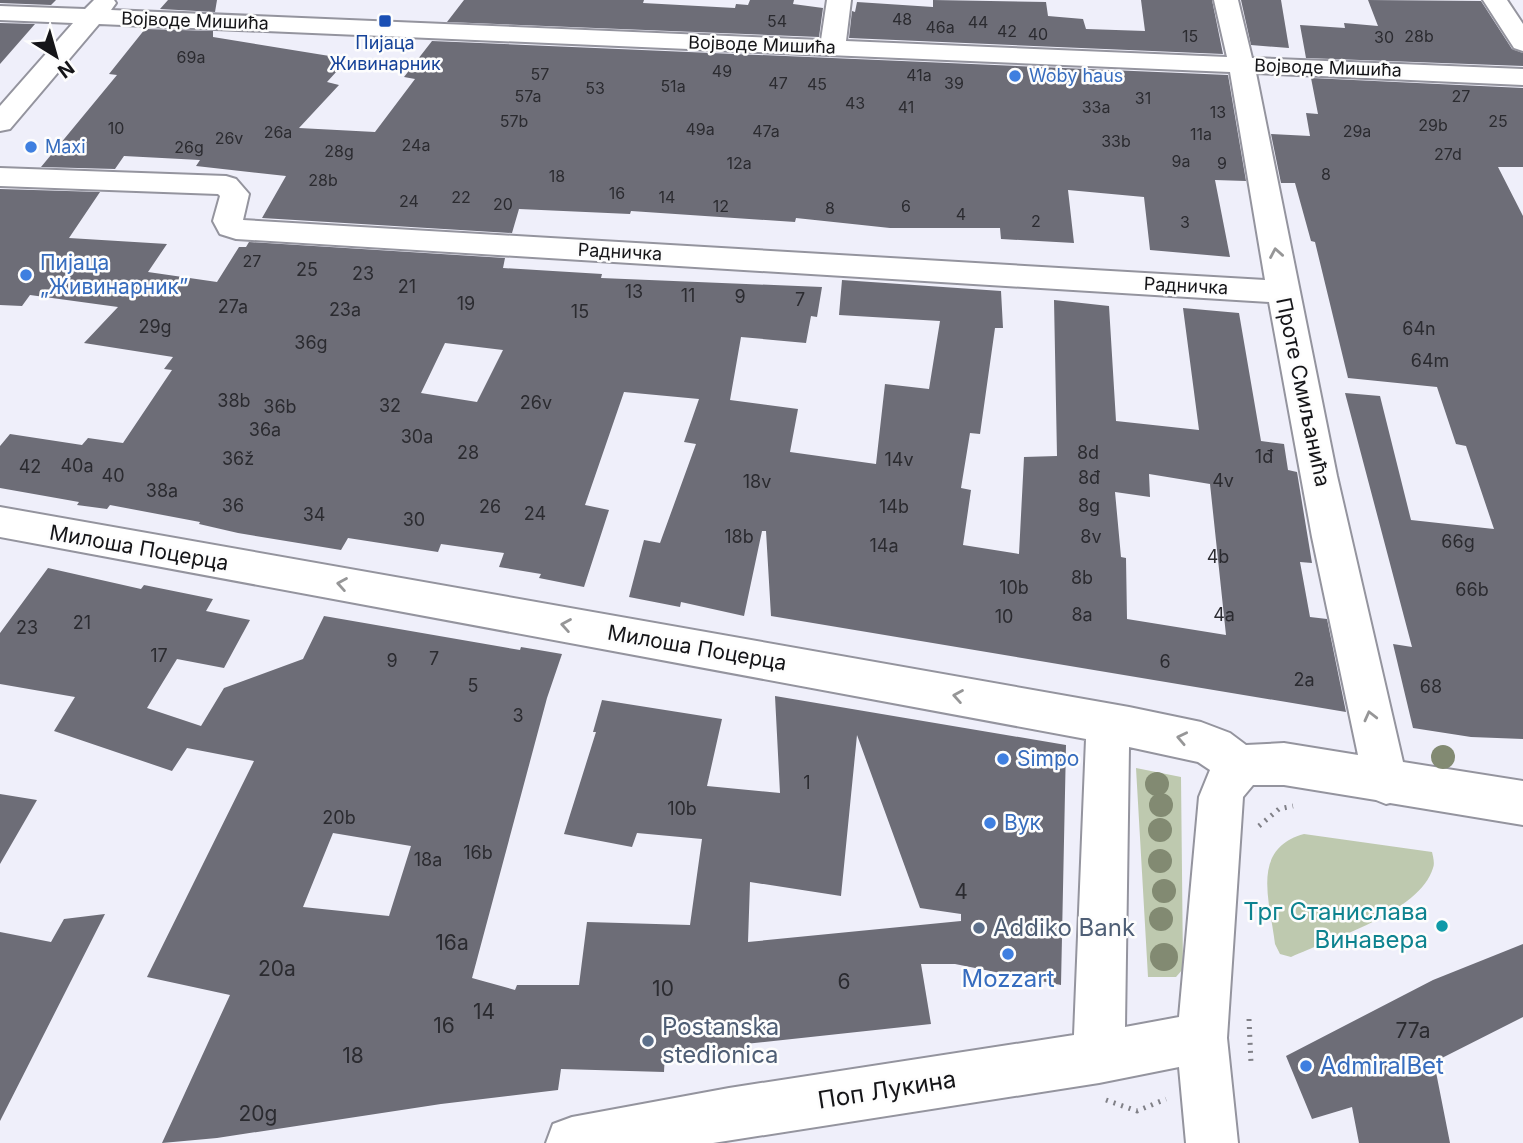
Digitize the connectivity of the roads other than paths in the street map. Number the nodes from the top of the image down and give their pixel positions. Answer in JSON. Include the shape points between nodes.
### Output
{"nodes":[{"id":1,"x":839,"y":0,"type":"edge"},
{"id":2,"x":1226,"y":0,"type":"edge"},
{"id":3,"x":1495,"y":0,"type":"edge"},
{"id":4,"x":100,"y":8,"type":"edge"},
{"id":5,"x":0,"y":12,"type":"edge"},
{"id":6,"x":1523,"y":43,"type":"edge"},
{"id":7,"x":833,"y":48,"type":"junction"},
{"id":8,"x":1243,"y":65,"type":"junction"},
{"id":9,"x":1523,"y":77,"type":"edge"},
{"id":10,"x":0,"y":123,"type":"edge"},
{"id":11,"x":0,"y":177,"type":"edge"},
{"id":12,"x":1283,"y":292,"type":"junction"},
{"id":13,"x":0,"y":522,"type":"edge"},
{"id":14,"x":1108,"y":723,"type":"junction"},
{"id":15,"x":1242,"y":768,"type":"junction"},
{"id":16,"x":1386,"y":783,"type":"junction"},
{"id":17,"x":1523,"y":803,"type":"edge"},
{"id":18,"x":1202,"y":1038,"type":"junction"},
{"id":19,"x":1100,"y":1058,"type":"junction"},
{"id":20,"x":663,"y":1134,"type":"edge"},
{"id":21,"x":572,"y":1143,"type":"edge"},
{"id":22,"x":1212,"y":1143,"type":"edge"}],
"edges":[{"from":1,"to":7,"type":"street"},
{"from":2,"to":8,"type":"street","name":"Проте Смиљанића"},
{"from":3,"to":6,"type":"street"},
{"from":4,"to":5,"type":"street","name":"Војводе Мишића"},
{"from":4,"to":7,"type":"street","name":"Војводе Мишића"},
{"from":4,"to":10,"type":"street"},
{"from":7,"to":8,"type":"street","name":"Војводе Мишића"},
{"from":8,"to":9,"type":"street","name":"Војводе Мишића"},
{"from":12,"to":8,"type":"street","name":"Проте Смиљанића","one_way":true},
{"from":11,"to":12,"type":"street","name":"Радничка","via":[[226,185],[235,194],[227,216],[236,229]]},
{"from":16,"to":12,"type":"street","name":"Проте Смиљанића","one_way":true},
{"from":14,"to":13,"type":"street","name":"Милоша Поцерца","one_way":true},
{"from":15,"to":14,"type":"street","name":"Милоша Поцерца","one_way":true,"via":[[1201,742]]},
{"from":14,"to":19,"type":"street"},
{"from":15,"to":16,"type":"street","via":[[1250,763],[1284,764]]},
{"from":15,"to":18,"type":"street","via":[[1228,780],[1221,797]]},
{"from":16,"to":17,"type":"street"},
{"from":18,"to":19,"type":"street","name":"Поп Лукина"},
{"from":18,"to":22,"type":"street"},
{"from":19,"to":20,"type":"street","name":"Поп Лукина"},
{"from":20,"to":21,"type":"street","name":"Поп Лукина"}]}
